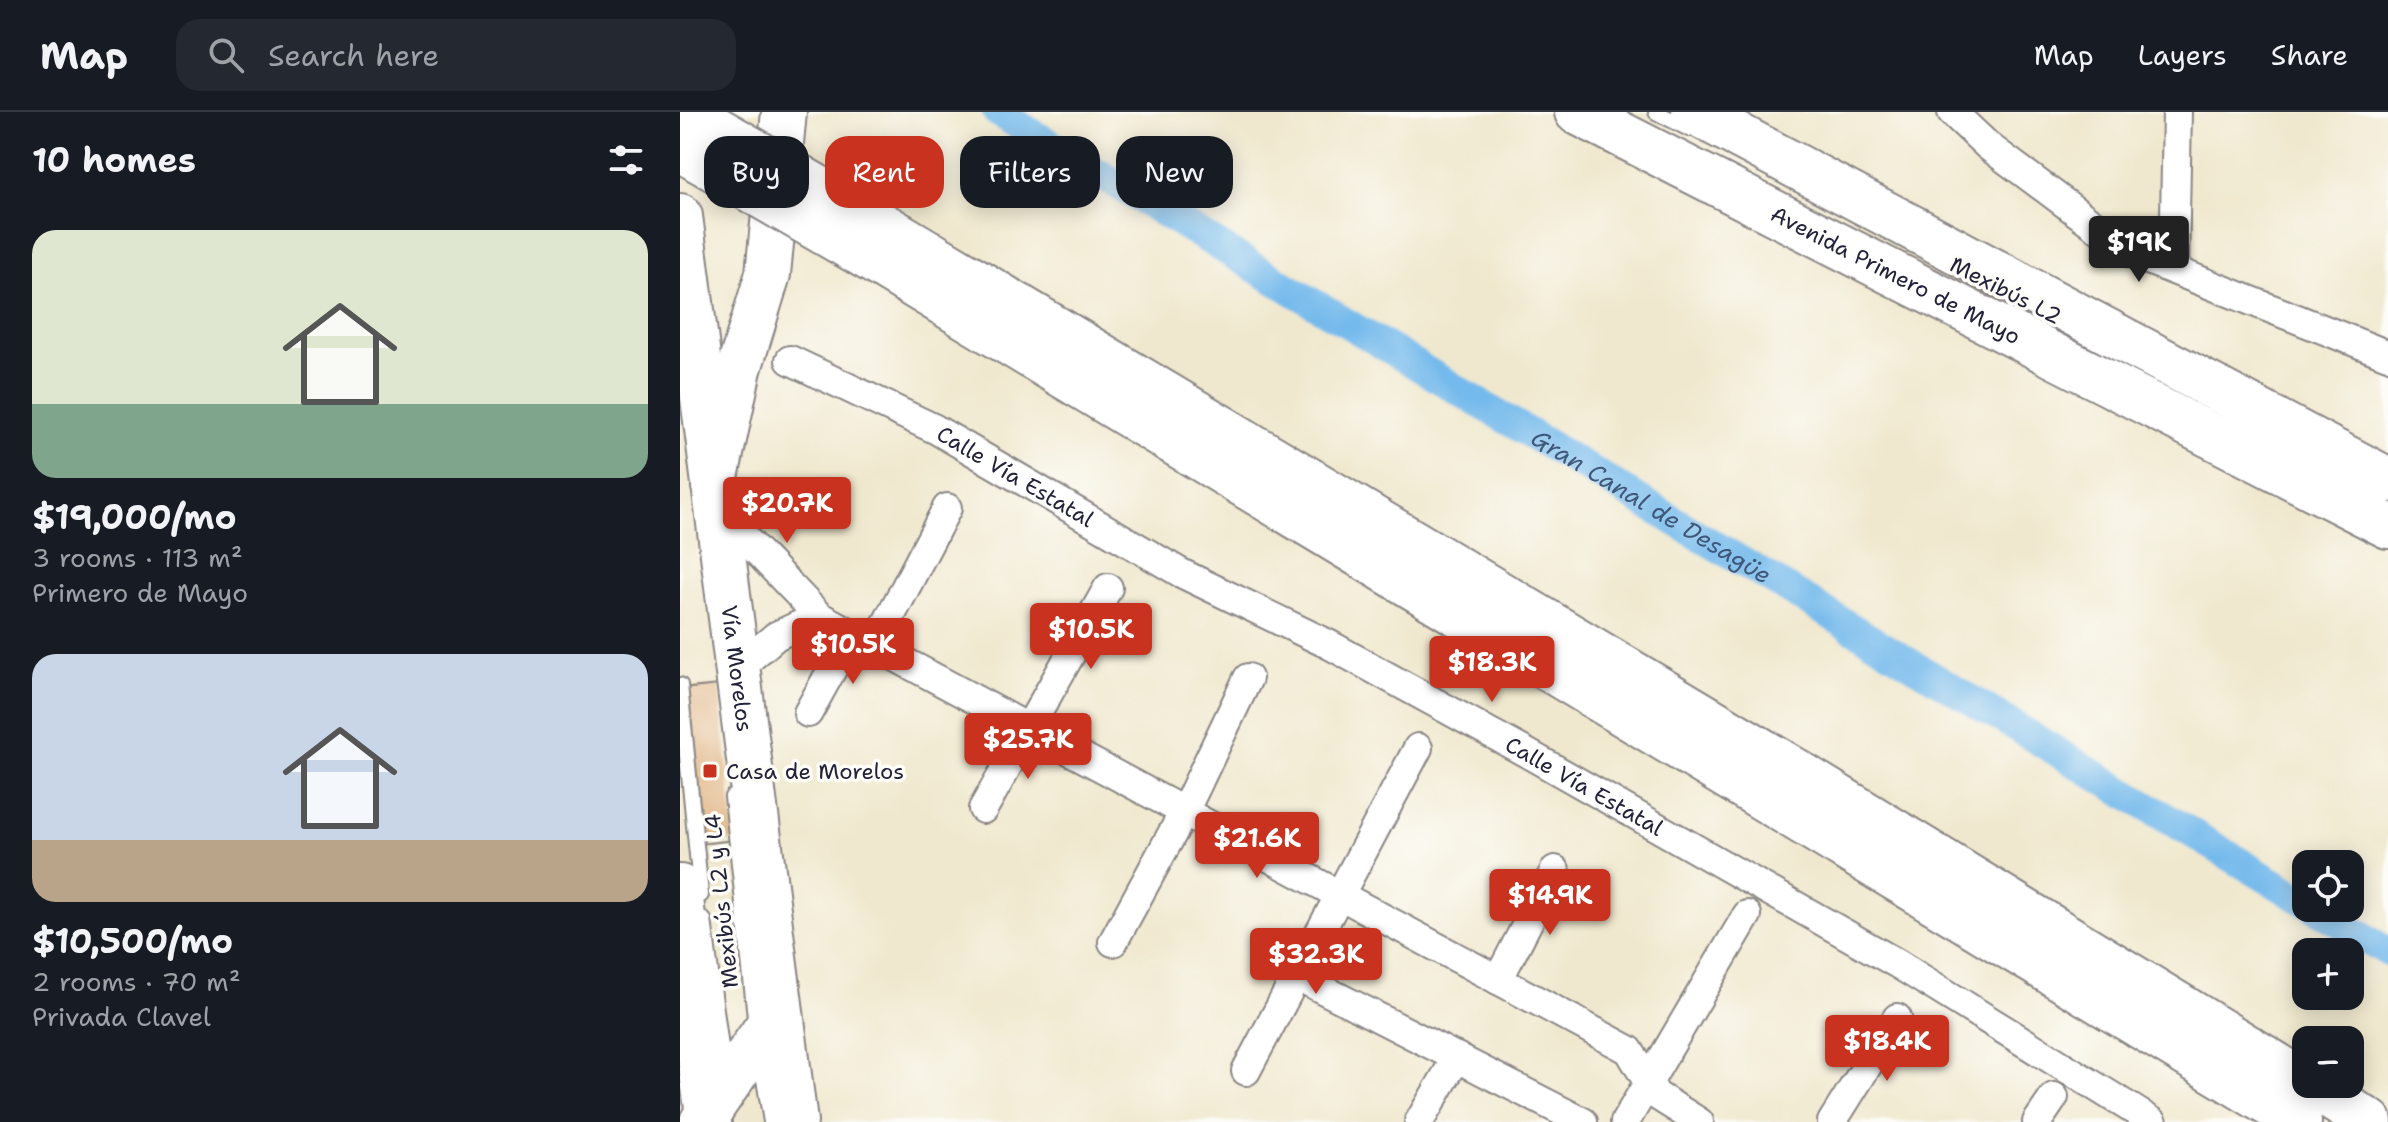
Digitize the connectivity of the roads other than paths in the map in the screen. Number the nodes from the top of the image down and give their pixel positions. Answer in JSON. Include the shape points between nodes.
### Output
{"nodes":[{"id":1,"x":687,"y":112,"type":"edge"},
{"id":2,"x":784,"y":112,"type":"edge"},
{"id":3,"x":1577,"y":112,"type":"edge"},
{"id":4,"x":1604,"y":112,"type":"edge"},
{"id":5,"x":1656,"y":112,"type":"edge"},
{"id":6,"x":2177,"y":112,"type":"edge"},
{"id":7,"x":1962,"y":117,"type":"edge"},
{"id":8,"x":1696,"y":123,"type":"edge"},
{"id":9,"x":680,"y":149,"type":"edge"},
{"id":10,"x":680,"y":216,"type":"edge"},
{"id":11,"x":875,"y":241,"type":"junction"},
{"id":12,"x":2174,"y":269,"type":"junction"},
{"id":13,"x":2388,"y":355,"type":"edge"},
{"id":14,"x":790,"y":360,"type":"dead end"},
{"id":15,"x":2144,"y":384,"type":"dead end"},
{"id":16,"x":2179,"y":387,"type":"dead end"},
{"id":17,"x":2374,"y":481,"type":"edge"},
{"id":18,"x":716,"y":498,"type":"junction"},
{"id":19,"x":947,"y":508,"type":"dead end"},
{"id":20,"x":2388,"y":526,"type":"edge"},
{"id":21,"x":1108,"y":588,"type":"dead end"},
{"id":22,"x":819,"y":616,"type":"junction"},
{"id":23,"x":864,"y":640,"type":"junction"},
{"id":24,"x":737,"y":669,"type":"junction"},
{"id":25,"x":1248,"y":678,"type":"dead end"},
{"id":26,"x":680,"y":685,"type":"edge"},
{"id":27,"x":808,"y":713,"type":"dead end"},
{"id":28,"x":1028,"y":728,"type":"junction"},
{"id":29,"x":1418,"y":748,"type":"dead end"},
{"id":30,"x":731,"y":786,"type":"dead end"},
{"id":31,"x":983,"y":809,"type":"dead end"},
{"id":32,"x":1184,"y":812,"type":"junction"},
{"id":33,"x":1555,"y":870,"type":"dead end"},
{"id":34,"x":1340,"y":896,"type":"junction"},
{"id":35,"x":681,"y":902,"type":"edge"},
{"id":36,"x":1747,"y":915,"type":"dead end"},
{"id":37,"x":1113,"y":942,"type":"dead end"},
{"id":38,"x":1297,"y":976,"type":"junction"},
{"id":39,"x":1498,"y":980,"type":"junction"},
{"id":40,"x":1897,"y":1018,"type":"dead end"},
{"id":41,"x":1457,"y":1057,"type":"junction"},
{"id":42,"x":1246,"y":1071,"type":"dead end"},
{"id":43,"x":723,"y":1072,"type":"edge"},
{"id":44,"x":2292,"y":1075,"type":"edge"},
{"id":45,"x":1648,"y":1082,"type":"junction"},
{"id":46,"x":2054,"y":1097,"type":"dead end"},
{"id":47,"x":2330,"y":1098,"type":"edge"},
{"id":48,"x":771,"y":1122,"type":"edge"},
{"id":49,"x":795,"y":1122,"type":"edge"},
{"id":50,"x":1419,"y":1122,"type":"edge"},
{"id":51,"x":1583,"y":1122,"type":"edge"},
{"id":52,"x":1625,"y":1122,"type":"edge"},
{"id":53,"x":1699,"y":1122,"type":"edge"},
{"id":54,"x":1832,"y":1122,"type":"edge"},
{"id":55,"x":2037,"y":1122,"type":"edge"},
{"id":56,"x":2153,"y":1122,"type":"edge"},
{"id":57,"x":2299,"y":1122,"type":"edge"},
{"id":58,"x":2370,"y":1122,"type":"edge"}],
"edges":[{"from":1,"to":11,"type":"main road","bridge":true},
{"from":2,"to":18,"type":"main road","via":[[768,274],[739,369]]},
{"from":3,"to":17,"type":"main road","name":"Avenida Primero de Mayo","via":[[2214,437]]},
{"from":4,"to":15,"type":"lane","name":"Mexibús L2"},
{"from":5,"to":8,"type":"lane"},
{"from":6,"to":12,"type":"street"},
{"from":7,"to":12,"type":"street","via":[[1988,146],[2133,254]]},
{"from":8,"to":17,"type":"main road","via":[[2230,396]]},
{"from":9,"to":11,"type":"main road","bridge":true},
{"from":10,"to":18,"type":"main road","name":"Vía Morelos"},
{"from":11,"to":44,"type":"main road","via":[[1759,749]]},
{"from":11,"to":57,"type":"main road"},
{"from":12,"to":13,"type":"street"},
{"from":14,"to":56,"type":"street","name":"Calle Vía Estatal","via":[[935,429],[1181,573],[1330,645],[1525,752],[1898,964]]},
{"from":16,"to":17,"type":"lane"},
{"from":17,"to":20,"type":"main road"},
{"from":18,"to":22,"type":"street"},
{"from":18,"to":24,"type":"main road","name":"Vía Morelos"},
{"from":19,"to":23,"type":"street"},
{"from":21,"to":28,"type":"street"},
{"from":22,"to":23,"type":"street"},
{"from":22,"to":24,"type":"street","via":[[776,636]]},
{"from":23,"to":27,"type":"street"},
{"from":23,"to":28,"type":"street"},
{"from":24,"to":43,"type":"main road","name":"Vía Morelos"},
{"from":25,"to":32,"type":"street"},
{"from":26,"to":43,"type":"lane","name":"Mexibús L2 y L4"},
{"from":28,"to":31,"type":"street"},
{"from":28,"to":32,"type":"street"},
{"from":29,"to":34,"type":"street"},
{"from":30,"to":43,"type":"lane","name":"Mexibús L2 y L4"},
{"from":32,"to":34,"type":"street"},
{"from":32,"to":37,"type":"street"},
{"from":33,"to":39,"type":"street"},
{"from":34,"to":38,"type":"street"},
{"from":34,"to":39,"type":"street"},
{"from":35,"to":43,"type":"main road","via":[[689,980]]},
{"from":36,"to":45,"type":"street"},
{"from":38,"to":41,"type":"street"},
{"from":38,"to":42,"type":"street"},
{"from":39,"to":45,"type":"street","via":[[1629,1050]]},
{"from":40,"to":54,"type":"street"},
{"from":41,"to":50,"type":"street"},
{"from":41,"to":51,"type":"street"},
{"from":43,"to":48,"type":"lane"},
{"from":43,"to":49,"type":"main road","name":"Vía Morelos"},
{"from":45,"to":52,"type":"street"},
{"from":45,"to":53,"type":"street","via":[[1656,1095]]},
{"from":46,"to":55,"type":"street"},
{"from":47,"to":58,"type":"main road"}]}
